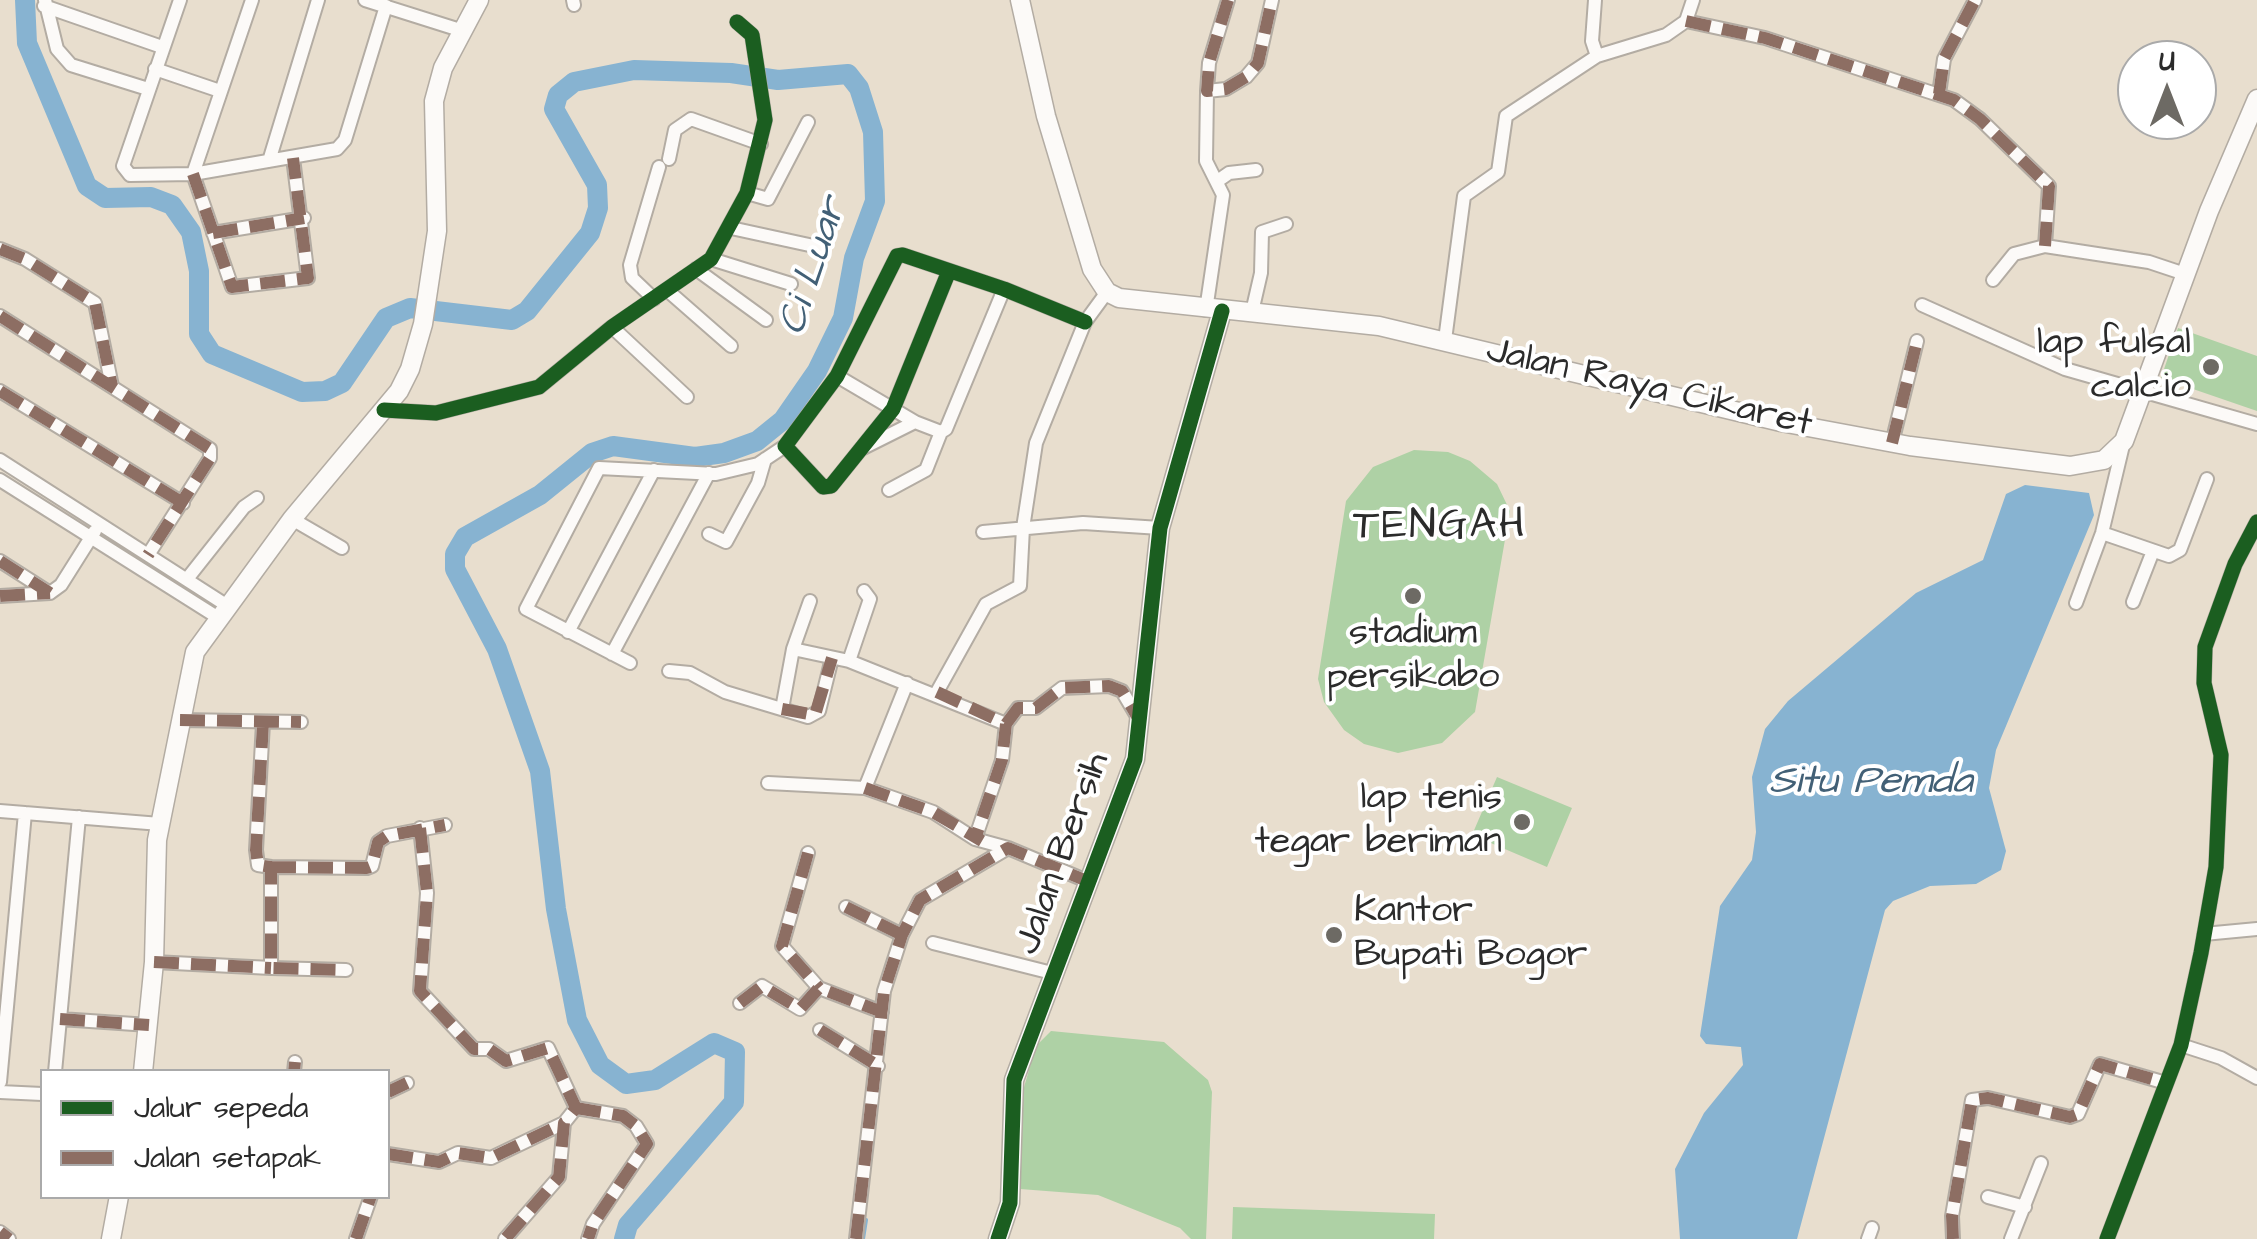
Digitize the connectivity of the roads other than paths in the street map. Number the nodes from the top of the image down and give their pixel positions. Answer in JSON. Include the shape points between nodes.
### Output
{"nodes":[{"id":1,"x":180,"y":0,"type":"edge"},
{"id":2,"x":252,"y":0,"type":"edge"},
{"id":3,"x":318,"y":0,"type":"edge"},
{"id":4,"x":368,"y":0,"type":"edge"},
{"id":5,"x":479,"y":0,"type":"edge"},
{"id":6,"x":1020,"y":0,"type":"edge"},
{"id":7,"x":1228,"y":0,"type":"edge"},
{"id":8,"x":1272,"y":0,"type":"edge"},
{"id":9,"x":1596,"y":0,"type":"edge"},
{"id":10,"x":1693,"y":0,"type":"edge"},
{"id":11,"x":1975,"y":0,"type":"edge"},
{"id":12,"x":44,"y":3,"type":"edge"},
{"id":13,"x":386,"y":6,"type":"junction"},
{"id":14,"x":1686,"y":21,"type":"junction"},
{"id":15,"x":737,"y":22,"type":"dead end"},
{"id":16,"x":460,"y":30,"type":"junction"},
{"id":17,"x":162,"y":47,"type":"junction"},
{"id":18,"x":1597,"y":56,"type":"junction"},
{"id":19,"x":155,"y":69,"type":"junction"},
{"id":20,"x":148,"y":88,"type":"junction"},
{"id":21,"x":1206,"y":91,"type":"junction"},
{"id":22,"x":220,"y":92,"type":"junction"},
{"id":23,"x":1939,"y":94,"type":"junction"},
{"id":24,"x":2257,"y":99,"type":"edge"},
{"id":25,"x":808,"y":122,"type":"dead end"},
{"id":26,"x":761,"y":144,"type":"junction"},
{"id":27,"x":293,"y":158,"type":"junction"},
{"id":28,"x":269,"y":161,"type":"junction"},
{"id":29,"x":1256,"y":170,"type":"dead end"},
{"id":30,"x":192,"y":174,"type":"junction"},
{"id":31,"x":1219,"y":180,"type":"junction"},
{"id":32,"x":747,"y":193,"type":"junction"},
{"id":33,"x":304,"y":218,"type":"junction"},
{"id":34,"x":1286,"y":224,"type":"dead end"},
{"id":35,"x":731,"y":228,"type":"junction"},
{"id":36,"x":213,"y":233,"type":"junction"},
{"id":37,"x":2045,"y":246,"type":"junction"},
{"id":38,"x":824,"y":248,"type":"dead end"},
{"id":39,"x":0,"y":249,"type":"edge"},
{"id":40,"x":711,"y":259,"type":"junction"},
{"id":41,"x":696,"y":269,"type":"junction"},
{"id":42,"x":949,"y":271,"type":"junction"},
{"id":43,"x":2185,"y":274,"type":"junction"},
{"id":44,"x":1993,"y":280,"type":"dead end"},
{"id":45,"x":791,"y":284,"type":"dead end"},
{"id":46,"x":1004,"y":289,"type":"junction"},
{"id":47,"x":666,"y":290,"type":"junction"},
{"id":48,"x":1107,"y":292,"type":"junction"},
{"id":49,"x":654,"y":299,"type":"junction"},
{"id":50,"x":1922,"y":305,"type":"dead end"},
{"id":51,"x":1214,"y":310,"type":"junction"},
{"id":52,"x":1252,"y":312,"type":"junction"},
{"id":53,"x":0,"y":316,"type":"edge"},
{"id":54,"x":766,"y":320,"type":"dead end"},
{"id":55,"x":1084,"y":322,"type":"junction"},
{"id":56,"x":612,"y":327,"type":"junction"},
{"id":57,"x":1445,"y":340,"type":"junction"},
{"id":58,"x":1917,"y":340,"type":"dead end"},
{"id":59,"x":731,"y":346,"type":"dead end"},
{"id":60,"x":837,"y":376,"type":"junction"},
{"id":61,"x":112,"y":386,"type":"junction"},
{"id":62,"x":2143,"y":388,"type":"junction"},
{"id":63,"x":0,"y":390,"type":"edge"},
{"id":64,"x":687,"y":397,"type":"dead end"},
{"id":65,"x":893,"y":409,"type":"junction"},
{"id":66,"x":384,"y":410,"type":"junction"},
{"id":67,"x":916,"y":422,"type":"junction"},
{"id":68,"x":2257,"y":424,"type":"edge"},
{"id":69,"x":941,"y":432,"type":"junction"},
{"id":70,"x":2124,"y":441,"type":"junction"},
{"id":71,"x":1892,"y":443,"type":"junction"},
{"id":72,"x":785,"y":446,"type":"junction"},
{"id":73,"x":856,"y":451,"type":"junction"},
{"id":74,"x":0,"y":460,"type":"edge"},
{"id":75,"x":765,"y":460,"type":"junction"},
{"id":76,"x":654,"y":470,"type":"junction"},
{"id":77,"x":710,"y":473,"type":"junction"},
{"id":78,"x":2207,"y":479,"type":"dead end"},
{"id":79,"x":0,"y":480,"type":"edge"},
{"id":80,"x":889,"y":490,"type":"dead end"},
{"id":81,"x":257,"y":498,"type":"dead end"},
{"id":82,"x":183,"y":503,"type":"junction"},
{"id":83,"x":292,"y":519,"type":"junction"},
{"id":84,"x":2257,"y":522,"type":"edge"},
{"id":85,"x":99,"y":525,"type":"junction"},
{"id":86,"x":1023,"y":528,"type":"junction"},
{"id":87,"x":1160,"y":528,"type":"junction"},
{"id":88,"x":983,"y":532,"type":"dead end"},
{"id":89,"x":2102,"y":533,"type":"junction"},
{"id":90,"x":709,"y":534,"type":"dead end"},
{"id":91,"x":90,"y":538,"type":"junction"},
{"id":92,"x":342,"y":548,"type":"dead end"},
{"id":93,"x":2153,"y":551,"type":"junction"},
{"id":94,"x":148,"y":555,"type":"junction"},
{"id":95,"x":0,"y":561,"type":"edge"},
{"id":96,"x":187,"y":579,"type":"junction"},
{"id":97,"x":864,"y":592,"type":"dead end"},
{"id":98,"x":50,"y":593,"type":"junction"},
{"id":99,"x":0,"y":596,"type":"edge"},
{"id":100,"x":810,"y":601,"type":"dead end"},
{"id":101,"x":2133,"y":602,"type":"dead end"},
{"id":102,"x":2076,"y":603,"type":"dead end"},
{"id":103,"x":221,"y":611,"type":"junction"},
{"id":104,"x":568,"y":632,"type":"junction"},
{"id":105,"x":794,"y":649,"type":"junction"},
{"id":106,"x":612,"y":654,"type":"junction"},
{"id":107,"x":832,"y":658,"type":"junction"},
{"id":108,"x":849,"y":661,"type":"junction"},
{"id":109,"x":630,"y":663,"type":"dead end"},
{"id":110,"x":669,"y":671,"type":"dead end"},
{"id":111,"x":907,"y":683,"type":"junction"},
{"id":112,"x":937,"y":692,"type":"junction"},
{"id":113,"x":782,"y":710,"type":"junction"},
{"id":114,"x":1138,"y":718,"type":"junction"},
{"id":115,"x":180,"y":720,"type":"junction"},
{"id":116,"x":301,"y":722,"type":"dead end"},
{"id":117,"x":264,"y":723,"type":"junction"},
{"id":118,"x":1006,"y":724,"type":"junction"},
{"id":119,"x":768,"y":783,"type":"dead end"},
{"id":120,"x":865,"y":788,"type":"junction"},
{"id":121,"x":0,"y":811,"type":"edge"},
{"id":122,"x":25,"y":813,"type":"junction"},
{"id":123,"x":79,"y":817,"type":"junction"},
{"id":124,"x":160,"y":824,"type":"junction"},
{"id":125,"x":445,"y":825,"type":"dead end"},
{"id":126,"x":420,"y":828,"type":"junction"},
{"id":127,"x":975,"y":839,"type":"junction"},
{"id":128,"x":1013,"y":851,"type":"junction"},
{"id":129,"x":808,"y":852,"type":"dead end"},
{"id":130,"x":271,"y":867,"type":"junction"},
{"id":131,"x":1087,"y":881,"type":"junction"},
{"id":132,"x":846,"y":906,"type":"dead end"},
{"id":133,"x":2257,"y":929,"type":"edge"},
{"id":134,"x":902,"y":934,"type":"junction"},
{"id":135,"x":2204,"y":934,"type":"junction"},
{"id":136,"x":933,"y":943,"type":"dead end"},
{"id":137,"x":154,"y":962,"type":"junction"},
{"id":138,"x":271,"y":968,"type":"junction"},
{"id":139,"x":346,"y":970,"type":"dead end"},
{"id":140,"x":1056,"y":974,"type":"junction"},
{"id":141,"x":819,"y":988,"type":"junction"},
{"id":142,"x":740,"y":1003,"type":"dead end"},
{"id":143,"x":882,"y":1012,"type":"junction"},
{"id":144,"x":60,"y":1018,"type":"junction"},
{"id":145,"x":149,"y":1025,"type":"junction"},
{"id":146,"x":820,"y":1030,"type":"dead end"},
{"id":147,"x":2,"y":1043,"type":"edge"},
{"id":148,"x":2181,"y":1044,"type":"junction"},
{"id":149,"x":878,"y":1066,"type":"junction"},
{"id":150,"x":55,"y":1069,"type":"edge"},
{"id":151,"x":143,"y":1069,"type":"edge"},
{"id":152,"x":2257,"y":1078,"type":"edge"},
{"id":153,"x":0,"y":1082,"type":"edge"},
{"id":154,"x":2166,"y":1082,"type":"junction"},
{"id":155,"x":407,"y":1083,"type":"dead end"},
{"id":156,"x":390,"y":1091,"type":"edge"},
{"id":157,"x":0,"y":1092,"type":"edge"},
{"id":158,"x":40,"y":1094,"type":"edge"},
{"id":159,"x":576,"y":1108,"type":"junction"},
{"id":160,"x":564,"y":1123,"type":"junction"},
{"id":161,"x":390,"y":1154,"type":"edge"},
{"id":162,"x":2041,"y":1163,"type":"dead end"},
{"id":163,"x":1988,"y":1198,"type":"dead end"},
{"id":164,"x":119,"y":1199,"type":"edge"},
{"id":165,"x":370,"y":1199,"type":"edge"},
{"id":166,"x":2025,"y":1207,"type":"junction"},
{"id":167,"x":0,"y":1232,"type":"edge"},
{"id":168,"x":10,"y":1239,"type":"edge"},
{"id":169,"x":111,"y":1239,"type":"edge"},
{"id":170,"x":356,"y":1239,"type":"edge"},
{"id":171,"x":504,"y":1239,"type":"edge"},
{"id":172,"x":588,"y":1239,"type":"edge"},
{"id":173,"x":856,"y":1239,"type":"edge"},
{"id":174,"x":998,"y":1239,"type":"edge"},
{"id":175,"x":1953,"y":1239,"type":"edge"},
{"id":176,"x":2011,"y":1239,"type":"edge"},
{"id":177,"x":2106,"y":1239,"type":"edge"}],
"edges":[{"from":1,"to":17,"type":"street"},
{"from":2,"to":22,"type":"street"},
{"from":3,"to":28,"type":"street"},
{"from":4,"to":13,"type":"street"},
{"from":5,"to":16,"type":"main road"},
{"from":6,"to":48,"type":"main road","via":[[1046,116],[1086,250]]},
{"from":7,"to":21,"type":"street"},
{"from":8,"to":21,"type":"street","via":[[1258,62],[1246,77]]},
{"from":9,"to":18,"type":"street"},
{"from":10,"to":14,"type":"street"},
{"from":11,"to":23,"type":"street","via":[[1944,58]]},
{"from":12,"to":17,"type":"street"},
{"from":12,"to":20,"type":"street","via":[[57,49],[71,66]]},
{"from":13,"to":16,"type":"street"},
{"from":13,"to":27,"type":"street","via":[[342,145]]},
{"from":14,"to":18,"type":"street","via":[[1666,35]]},
{"from":14,"to":23,"type":"street","via":[[1765,38]]},
{"from":15,"to":26,"type":"street","via":[[752,35],[758,64]]},
{"from":16,"to":66,"type":"main road","via":[[434,101],[437,231],[423,324],[410,369]]},
{"from":17,"to":19,"type":"street"},
{"from":18,"to":57,"type":"street","via":[[1506,116],[1498,172],[1464,196]]},
{"from":19,"to":20,"type":"street"},
{"from":19,"to":22,"type":"street"},
{"from":20,"to":30,"type":"street","via":[[125,172]]},
{"from":21,"to":31,"type":"street","via":[[1206,161]]},
{"from":22,"to":30,"type":"street"},
{"from":23,"to":37,"type":"street","via":[[1980,119],[2049,186]]},
{"from":24,"to":43,"type":"main road"},
{"from":25,"to":32,"type":"street","via":[[768,199]]},
{"from":26,"to":32,"type":"street"},
{"from":26,"to":49,"type":"street","via":[[691,119],[676,130],[630,265],[632,278]]},
{"from":27,"to":28,"type":"street"},
{"from":27,"to":33,"type":"street"},
{"from":28,"to":30,"type":"street"},
{"from":29,"to":31,"type":"street"},
{"from":30,"to":36,"type":"street"},
{"from":31,"to":51,"type":"street"},
{"from":32,"to":35,"type":"street"},
{"from":33,"to":36,"type":"street"},
{"from":33,"to":36,"type":"street","via":[[308,278],[232,287]]},
{"from":34,"to":52,"type":"street","via":[[1262,232]]},
{"from":35,"to":38,"type":"street"},
{"from":35,"to":40,"type":"street"},
{"from":37,"to":43,"type":"street"},
{"from":37,"to":44,"type":"street","via":[[2014,254]]},
{"from":39,"to":61,"type":"street","via":[[95,302]]},
{"from":40,"to":41,"type":"street"},
{"from":40,"to":45,"type":"street"},
{"from":41,"to":47,"type":"street"},
{"from":41,"to":54,"type":"street"},
{"from":42,"to":46,"type":"street"},
{"from":42,"to":60,"type":"street","via":[[897,256]]},
{"from":42,"to":65,"type":"street"},
{"from":43,"to":62,"type":"main road"},
{"from":46,"to":55,"type":"street"},
{"from":46,"to":69,"type":"street"},
{"from":47,"to":49,"type":"street"},
{"from":47,"to":59,"type":"street"},
{"from":48,"to":51,"type":"main road","name":"Jalan Raya Cikaret"},
{"from":48,"to":55,"type":"street"},
{"from":49,"to":56,"type":"street"},
{"from":50,"to":62,"type":"street","via":[[2066,369]]},
{"from":51,"to":52,"type":"main road","name":"Jalan Raya Cikaret"},
{"from":51,"to":87,"type":"main road","name":"Jalan Bersih"},
{"from":52,"to":57,"type":"main road","name":"Jalan Raya Cikaret"},
{"from":53,"to":61,"type":"street"},
{"from":55,"to":86,"type":"street","via":[[1036,442]]},
{"from":56,"to":64,"type":"street"},
{"from":56,"to":66,"type":"street","via":[[539,387],[436,413]]},
{"from":57,"to":71,"type":"main road","name":"Jalan Raya Cikaret"},
{"from":58,"to":71,"type":"street"},
{"from":60,"to":65,"type":"street"},
{"from":60,"to":72,"type":"street"},
{"from":61,"to":82,"type":"street","via":[[210,449]]},
{"from":62,"to":68,"type":"street"},
{"from":62,"to":70,"type":"main road"},
{"from":63,"to":82,"type":"street"},
{"from":65,"to":67,"type":"street"},
{"from":65,"to":73,"type":"street"},
{"from":66,"to":83,"type":"main road"},
{"from":67,"to":69,"type":"street"},
{"from":67,"to":73,"type":"street"},
{"from":69,"to":80,"type":"street","via":[[926,470]]},
{"from":70,"to":71,"type":"main road","name":"Jalan Raya Cikaret","via":[[2104,460],[2070,466]]},
{"from":70,"to":89,"type":"street"},
{"from":72,"to":73,"type":"street","via":[[828,488]]},
{"from":72,"to":75,"type":"street"},
{"from":74,"to":85,"type":"street"},
{"from":75,"to":77,"type":"street"},
{"from":75,"to":90,"type":"street","via":[[726,542]]},
{"from":76,"to":77,"type":"street"},
{"from":76,"to":104,"type":"street"},
{"from":76,"to":104,"type":"street","via":[[599,468],[526,609]]},
{"from":77,"to":106,"type":"street"},
{"from":78,"to":93,"type":"street","via":[[2180,550],[2169,556]]},
{"from":79,"to":91,"type":"street"},
{"from":81,"to":96,"type":"street"},
{"from":82,"to":94,"type":"street"},
{"from":83,"to":92,"type":"street"},
{"from":83,"to":103,"type":"main road"},
{"from":84,"to":135,"type":"street","via":[[2204,647],[2204,683],[2221,754],[2216,867]]},
{"from":85,"to":91,"type":"street"},
{"from":85,"to":94,"type":"street"},
{"from":86,"to":87,"type":"street","via":[[1097,522]]},
{"from":86,"to":88,"type":"street"},
{"from":86,"to":112,"type":"street","via":[[1020,586],[986,604]]},
{"from":87,"to":114,"type":"main road","name":"Jalan Bersih"},
{"from":89,"to":93,"type":"street"},
{"from":89,"to":102,"type":"street"},
{"from":91,"to":98,"type":"street"},
{"from":91,"to":103,"type":"street"},
{"from":93,"to":101,"type":"street"},
{"from":94,"to":96,"type":"street"},
{"from":95,"to":98,"type":"street"},
{"from":96,"to":103,"type":"street"},
{"from":97,"to":108,"type":"street","via":[[870,599]]},
{"from":98,"to":99,"type":"street"},
{"from":100,"to":105,"type":"street"},
{"from":103,"to":115,"type":"main road","via":[[195,652]]},
{"from":104,"to":106,"type":"street"},
{"from":105,"to":107,"type":"street"},
{"from":105,"to":113,"type":"street"},
{"from":106,"to":109,"type":"street"},
{"from":107,"to":108,"type":"street"},
{"from":107,"to":113,"type":"street","via":[[815,715]]},
{"from":108,"to":111,"type":"street"},
{"from":110,"to":113,"type":"street"},
{"from":111,"to":112,"type":"street"},
{"from":111,"to":120,"type":"street"},
{"from":112,"to":118,"type":"street"},
{"from":114,"to":118,"type":"street","via":[[1122,691],[1110,686],[1062,688],[1036,708],[1018,708]]},
{"from":114,"to":131,"type":"main road","name":"Jalan Bersih","via":[[1135,759]]},
{"from":115,"to":117,"type":"street"},
{"from":115,"to":124,"type":"main road"},
{"from":116,"to":117,"type":"street"},
{"from":117,"to":130,"type":"street","via":[[256,850],[258,865]]},
{"from":118,"to":127,"type":"street","via":[[998,774]]},
{"from":119,"to":120,"type":"street"},
{"from":120,"to":127,"type":"street","via":[[934,812]]},
{"from":121,"to":122,"type":"street"},
{"from":122,"to":123,"type":"street"},
{"from":122,"to":147,"type":"street"},
{"from":123,"to":124,"type":"street"},
{"from":123,"to":144,"type":"street"},
{"from":124,"to":137,"type":"main road"},
{"from":125,"to":126,"type":"street"},
{"from":126,"to":130,"type":"street","via":[[378,842],[366,868]]},
{"from":126,"to":159,"type":"street","via":[[427,893],[420,992],[474,1050],[489,1049],[506,1061],[548,1048]]},
{"from":127,"to":128,"type":"street"},
{"from":128,"to":131,"type":"street"},
{"from":128,"to":134,"type":"street","via":[[920,900]]},
{"from":129,"to":141,"type":"street","via":[[782,946]]},
{"from":130,"to":138,"type":"street"},
{"from":131,"to":140,"type":"main road","name":"Jalan Bersih"},
{"from":132,"to":134,"type":"street"},
{"from":133,"to":135,"type":"street"},
{"from":134,"to":143,"type":"street"},
{"from":135,"to":148,"type":"street"},
{"from":136,"to":140,"type":"street"},
{"from":137,"to":138,"type":"street"},
{"from":137,"to":145,"type":"main road"},
{"from":138,"to":139,"type":"street"},
{"from":140,"to":174,"type":"main road","name":"Jalan Bersih","via":[[1014,1080],[1010,1203]]},
{"from":141,"to":142,"type":"street","via":[[800,1009],[762,986]]},
{"from":141,"to":143,"type":"street"},
{"from":143,"to":149,"type":"street"},
{"from":144,"to":145,"type":"street"},
{"from":144,"to":150,"type":"street"},
{"from":145,"to":151,"type":"main road"},
{"from":146,"to":149,"type":"street"},
{"from":147,"to":153,"type":"street"},
{"from":148,"to":152,"type":"street"},
{"from":148,"to":154,"type":"street"},
{"from":149,"to":173,"type":"street"},
{"from":154,"to":175,"type":"street","via":[[2100,1064],[2078,1114],[2070,1117],[1972,1100]]},
{"from":154,"to":177,"type":"street"},
{"from":155,"to":156,"type":"street"},
{"from":157,"to":158,"type":"street"},
{"from":159,"to":160,"type":"street"},
{"from":159,"to":172,"type":"street","via":[[623,1116],[647,1144]]},
{"from":160,"to":161,"type":"street","via":[[491,1158],[458,1153],[438,1162]]},
{"from":160,"to":171,"type":"street","via":[[559,1177]]},
{"from":162,"to":166,"type":"street"},
{"from":163,"to":166,"type":"street"},
{"from":164,"to":169,"type":"main road"},
{"from":165,"to":170,"type":"street"},
{"from":166,"to":176,"type":"street"},
{"from":167,"to":168,"type":"street"}]}
